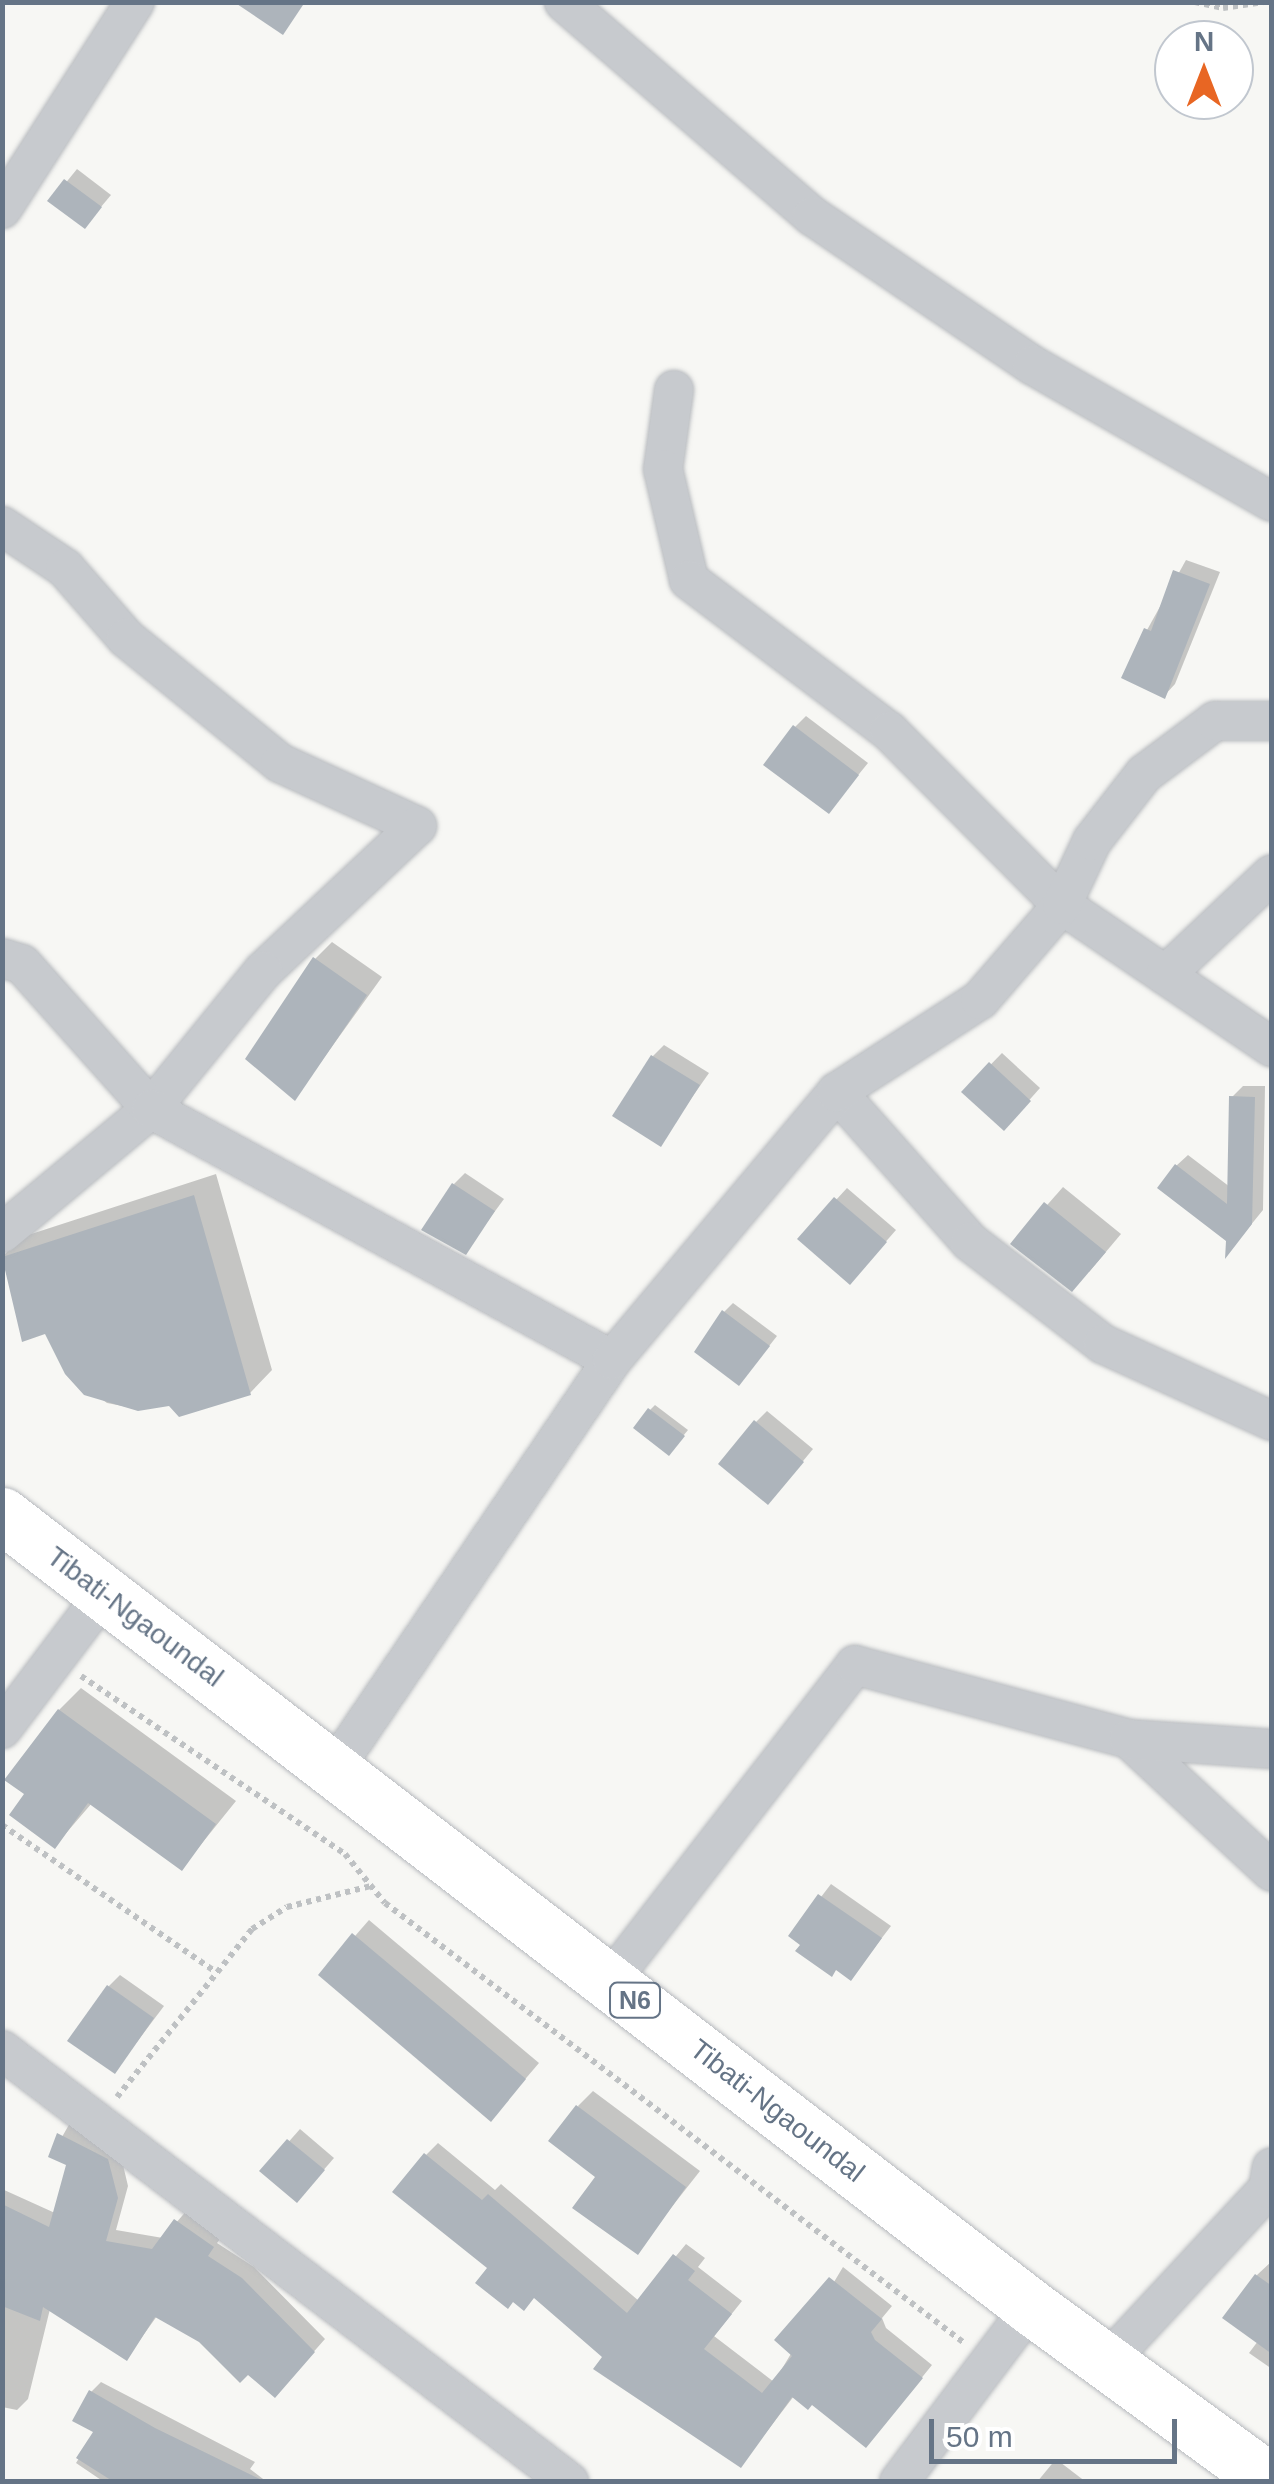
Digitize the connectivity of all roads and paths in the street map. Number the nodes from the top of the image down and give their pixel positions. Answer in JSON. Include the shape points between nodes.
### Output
{"nodes":[{"id":1,"x":135,"y":2,"type":"edge"},
{"id":2,"x":564,"y":2,"type":"edge"},
{"id":3,"x":1195,"y":2,"type":"edge"},
{"id":4,"x":1264,"y":2,"type":"edge"},
{"id":5,"x":2,"y":209,"type":"edge"},
{"id":6,"x":674,"y":390,"type":"dead end"},
{"id":7,"x":1272,"y":502,"type":"edge"},
{"id":8,"x":2,"y":526,"type":"edge"},
{"id":9,"x":1272,"y":721,"type":"edge"},
{"id":10,"x":1272,"y":874,"type":"edge"},
{"id":11,"x":1062,"y":905,"type":"junction"},
{"id":12,"x":2,"y":958,"type":"edge"},
{"id":13,"x":1165,"y":975,"type":"junction"},
{"id":14,"x":1272,"y":1048,"type":"edge"},
{"id":15,"x":837,"y":1092,"type":"junction"},
{"id":16,"x":151,"y":1109,"type":"junction"},
{"id":17,"x":2,"y":1234,"type":"edge"},
{"id":18,"x":612,"y":1360,"type":"junction"},
{"id":19,"x":1272,"y":1421,"type":"edge"},
{"id":20,"x":2,"y":1515,"type":"edge"},
{"id":21,"x":104,"y":1594,"type":"junction"},
{"id":22,"x":55,"y":1659,"type":"junction"},
{"id":23,"x":2,"y":1729,"type":"edge"},
{"id":24,"x":1128,"y":1739,"type":"junction"},
{"id":25,"x":1272,"y":1748,"type":"edge"},
{"id":26,"x":334,"y":1769,"type":"junction"},
{"id":27,"x":2,"y":1825,"type":"edge"},
{"id":28,"x":1272,"y":1872,"type":"edge"},
{"id":29,"x":371,"y":1886,"type":"junction"},
{"id":30,"x":212,"y":1970,"type":"junction"},
{"id":31,"x":610,"y":1981,"type":"junction"},
{"id":32,"x":2,"y":2050,"type":"edge"},
{"id":33,"x":98,"y":2123,"type":"junction"},
{"id":34,"x":1270,"y":2184,"type":"edge"},
{"id":35,"x":1030,"y":2307,"type":"junction"},
{"id":36,"x":989,"y":2361,"type":"junction"},
{"id":37,"x":1107,"y":2362,"type":"junction"},
{"id":38,"x":569,"y":2482,"type":"edge"},
{"id":39,"x":899,"y":2482,"type":"edge"},
{"id":40,"x":1271,"y":2482,"type":"edge"}],
"edges":[{"from":1,"to":5,"type":"street"},
{"from":2,"to":7,"type":"street","via":[[812,216],[1032,365]]},
{"from":3,"to":4,"type":"path","via":[[1223,8]]},
{"from":6,"to":11,"type":"street","via":[[663,468],[689,580],[889,732]]},
{"from":8,"to":16,"type":"street","via":[[65,568],[126,638],[280,763],[418,826],[263,971]]},
{"from":9,"to":11,"type":"street","via":[[1215,721],[1144,774],[1092,841]]},
{"from":10,"to":13,"type":"street"},
{"from":11,"to":13,"type":"street"},
{"from":11,"to":15,"type":"street","via":[[980,1000]]},
{"from":12,"to":16,"type":"street","via":[[22,964]]},
{"from":13,"to":14,"type":"street"},
{"from":15,"to":18,"type":"street"},
{"from":15,"to":19,"type":"street","via":[[970,1242],[1088,1333]]},
{"from":16,"to":17,"type":"street"},
{"from":16,"to":18,"type":"street"},
{"from":18,"to":26,"type":"street"},
{"from":20,"to":21,"type":"highway","name":"Tibati-Ngaoundal","number":"N6"},
{"from":21,"to":22,"type":"street"},
{"from":21,"to":26,"type":"highway","name":"Tibati-Ngaoundal","number":"N6"},
{"from":22,"to":23,"type":"street"},
{"from":22,"to":29,"type":"path","via":[[271,1800],[344,1854]]},
{"from":24,"to":25,"type":"street"},
{"from":24,"to":28,"type":"street"},
{"from":24,"to":31,"type":"street","via":[[855,1665]]},
{"from":26,"to":31,"type":"highway","name":"Tibati-Ngaoundal","number":"N6"},
{"from":27,"to":30,"type":"path"},
{"from":29,"to":30,"type":"path","via":[[286,1907],[252,1929]]},
{"from":29,"to":36,"type":"path","via":[[646,2107]]},
{"from":30,"to":33,"type":"path"},
{"from":31,"to":35,"type":"highway","name":"Tibati-Ngaoundal","number":"N6"},
{"from":32,"to":33,"type":"street"},
{"from":33,"to":38,"type":"street"},
{"from":34,"to":37,"type":"street"},
{"from":35,"to":36,"type":"street"},
{"from":35,"to":37,"type":"highway","name":"Tibati-Ngaoundal","number":"N6"},
{"from":36,"to":39,"type":"street"},
{"from":37,"to":40,"type":"highway","name":"Tibati-Ngaoundal","number":"N6"}]}
